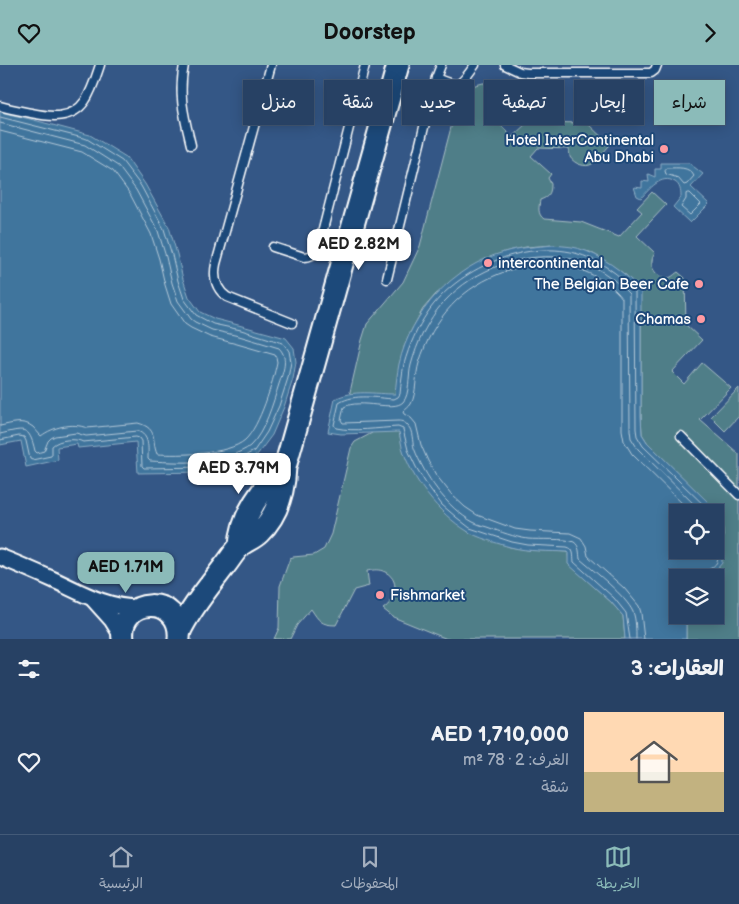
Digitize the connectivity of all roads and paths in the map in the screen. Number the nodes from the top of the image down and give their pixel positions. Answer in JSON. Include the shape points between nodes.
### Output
{"nodes":[{"id":1,"x":100,"y":65,"type":"edge"},
{"id":2,"x":184,"y":65,"type":"edge"},
{"id":3,"x":271,"y":65,"type":"edge"},
{"id":4,"x":365,"y":65,"type":"edge"},
{"id":5,"x":398,"y":65,"type":"edge"},
{"id":6,"x":441,"y":65,"type":"edge"},
{"id":7,"x":476,"y":65,"type":"edge"},
{"id":8,"x":505,"y":65,"type":"edge"},
{"id":9,"x":586,"y":65,"type":"edge"},
{"id":10,"x":657,"y":65,"type":"edge"},
{"id":11,"x":585,"y":74,"type":"junction"},
{"id":12,"x":436,"y":78,"type":"junction"},
{"id":13,"x":0,"y":106,"type":"edge"},
{"id":14,"x":191,"y":145,"type":"dead end"},
{"id":15,"x":272,"y":247,"type":"dead end"},
{"id":16,"x":387,"y":279,"type":"dead end"},
{"id":17,"x":292,"y":323,"type":"dead end"},
{"id":18,"x":681,"y":436,"type":"dead end"},
{"id":19,"x":738,"y":490,"type":"edge"},
{"id":20,"x":0,"y":550,"type":"edge"},
{"id":21,"x":0,"y":557,"type":"edge"},
{"id":22,"x":211,"y":583,"type":"junction"},
{"id":23,"x":77,"y":591,"type":"junction"},
{"id":24,"x":93,"y":599,"type":"junction"},
{"id":25,"x":163,"y":607,"type":"junction"},
{"id":26,"x":138,"y":608,"type":"junction"},
{"id":27,"x":179,"y":635,"type":"edge"},
{"id":28,"x":123,"y":638,"type":"edge"}],
"edges":[{"from":1,"to":13,"type":"lane","via":[[84,103],[71,113],[45,115]]},
{"from":2,"to":14,"type":"lane","via":[[181,103]]},
{"from":3,"to":17,"type":"lane","via":[[214,276],[218,288],[227,297]]},
{"from":4,"to":15,"type":"lane","via":[[318,249],[304,257]]},
{"from":5,"to":22,"type":"street","via":[[285,467],[240,543]]},
{"from":6,"to":12,"type":"lane"},
{"from":7,"to":12,"type":"lane","via":[[458,84]]},
{"from":8,"to":11,"type":"lane","via":[[528,73]]},
{"from":9,"to":11,"type":"lane"},
{"from":10,"to":11,"type":"lane","via":[[651,73]]},
{"from":12,"to":16,"type":"lane"},
{"from":18,"to":19,"type":"lane"},
{"from":20,"to":23,"type":"street","via":[[47,567]]},
{"from":21,"to":23,"type":"street"},
{"from":22,"to":25,"type":"street","via":[[183,600]]},
{"from":22,"to":27,"type":"street","via":[[190,612]]},
{"from":23,"to":24,"type":"street"},
{"from":24,"to":26,"type":"street","via":[[119,607]]},
{"from":24,"to":28,"type":"street"},
{"from":25,"to":26,"type":"street","via":[[148,605]]},
{"from":25,"to":27,"type":"street","via":[[178,623]]},
{"from":26,"to":28,"type":"street","via":[[125,622]]}]}
